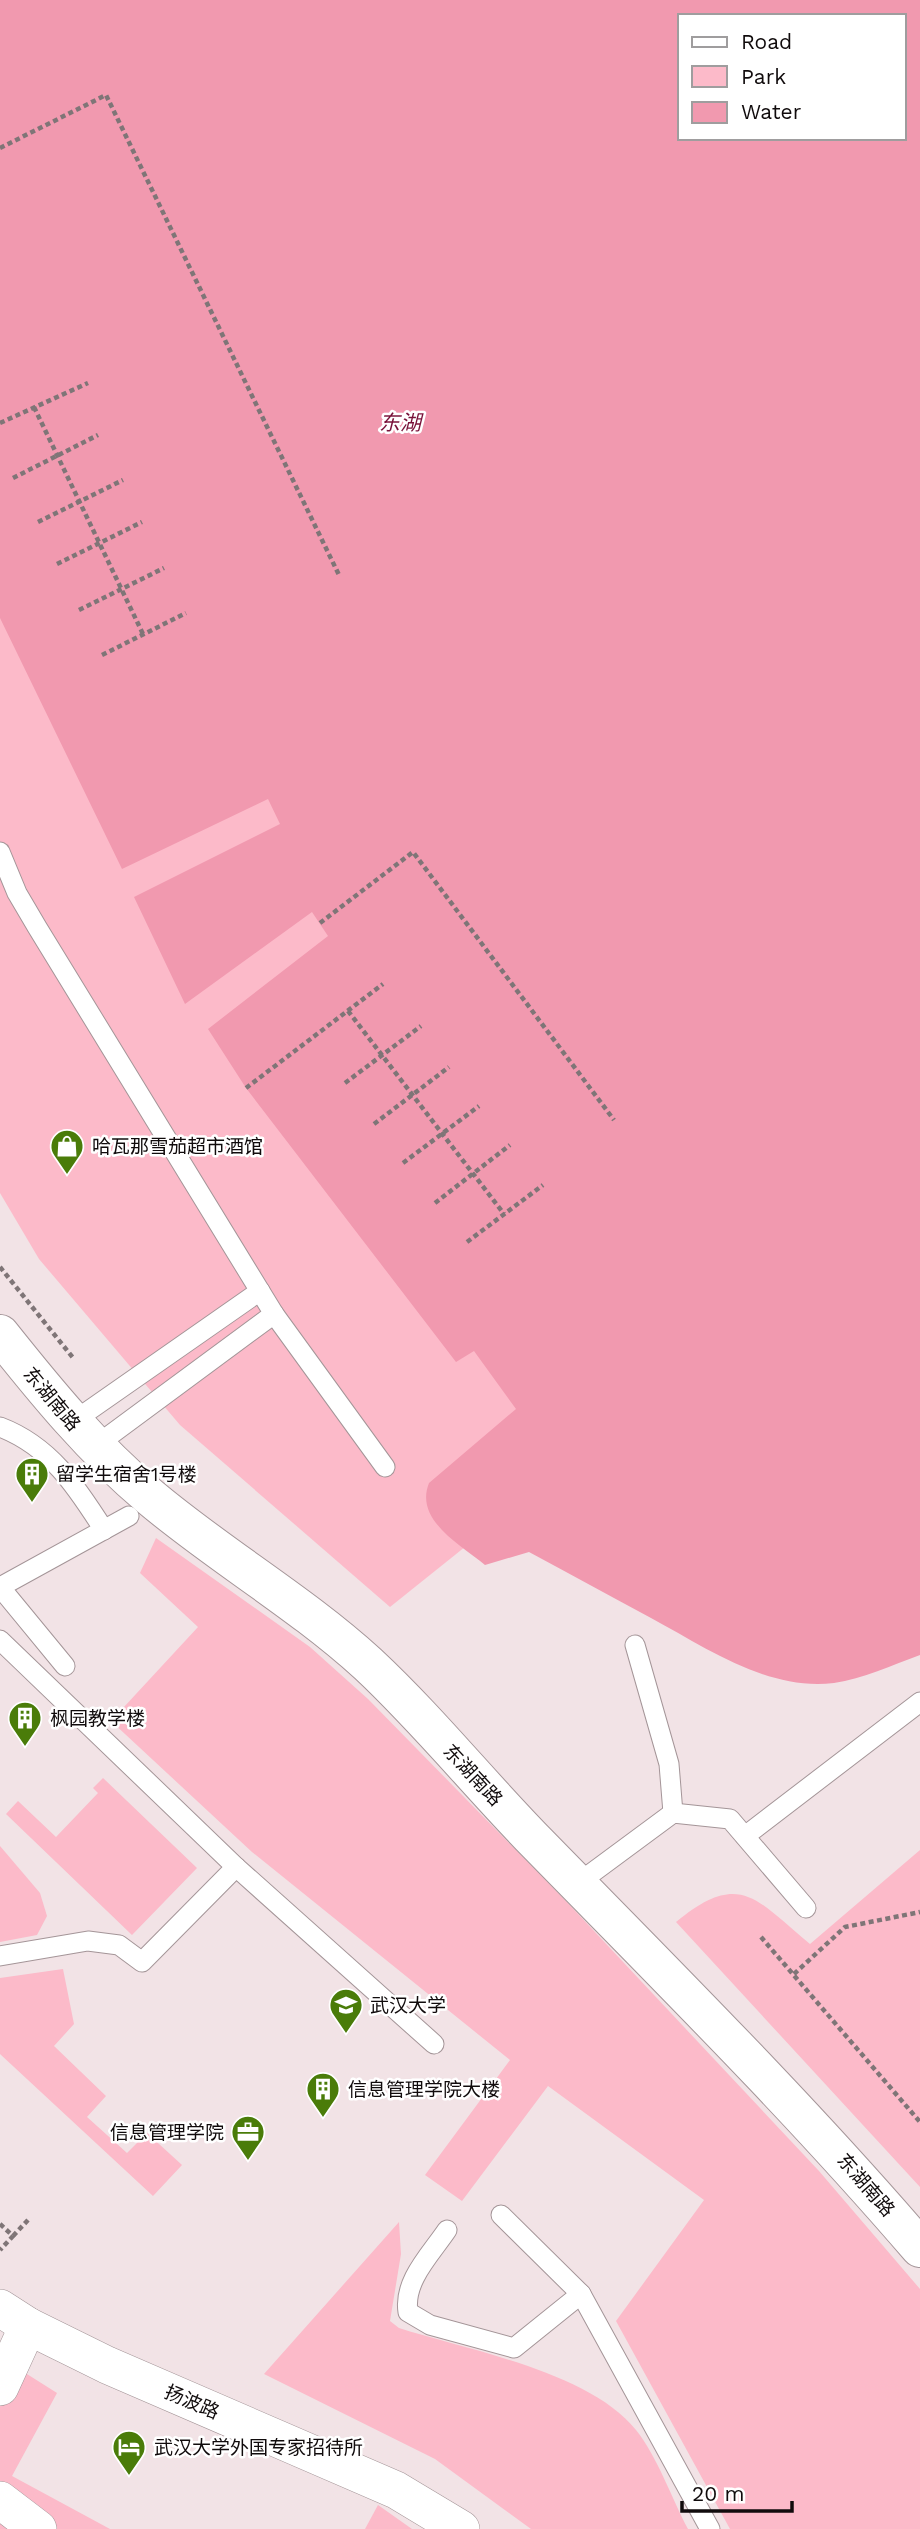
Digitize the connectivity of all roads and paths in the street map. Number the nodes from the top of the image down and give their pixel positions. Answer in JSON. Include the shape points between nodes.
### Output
{"nodes":[{"id":1,"x":0,"y":148,"type":"edge"},
{"id":2,"x":88,"y":383,"type":"dead end"},
{"id":3,"x":34,"y":407,"type":"junction"},
{"id":4,"x":0,"y":423,"type":"edge"},
{"id":5,"x":98,"y":435,"type":"dead end"},
{"id":6,"x":57,"y":457,"type":"junction"},
{"id":7,"x":13,"y":478,"type":"dead end"},
{"id":8,"x":123,"y":480,"type":"dead end"},
{"id":9,"x":78,"y":500,"type":"junction"},
{"id":10,"x":37,"y":522,"type":"dead end"},
{"id":11,"x":142,"y":522,"type":"dead end"},
{"id":12,"x":97,"y":544,"type":"junction"},
{"id":13,"x":57,"y":564,"type":"dead end"},
{"id":14,"x":164,"y":568,"type":"dead end"},
{"id":15,"x":339,"y":575,"type":"dead end"},
{"id":16,"x":121,"y":590,"type":"junction"},
{"id":17,"x":79,"y":610,"type":"dead end"},
{"id":18,"x":186,"y":613,"type":"dead end"},
{"id":19,"x":143,"y":634,"type":"junction"},
{"id":20,"x":102,"y":655,"type":"dead end"},
{"id":21,"x":0,"y":852,"type":"edge"},
{"id":22,"x":320,"y":923,"type":"dead end"},
{"id":23,"x":383,"y":984,"type":"dead end"},
{"id":24,"x":348,"y":1011,"type":"junction"},
{"id":25,"x":421,"y":1026,"type":"dead end"},
{"id":26,"x":381,"y":1056,"type":"junction"},
{"id":27,"x":449,"y":1067,"type":"dead end"},
{"id":28,"x":345,"y":1083,"type":"dead end"},
{"id":29,"x":246,"y":1088,"type":"dead end"},
{"id":30,"x":412,"y":1095,"type":"junction"},
{"id":31,"x":479,"y":1106,"type":"dead end"},
{"id":32,"x":614,"y":1120,"type":"dead end"},
{"id":33,"x":374,"y":1124,"type":"dead end"},
{"id":34,"x":443,"y":1133,"type":"junction"},
{"id":35,"x":510,"y":1145,"type":"dead end"},
{"id":36,"x":403,"y":1163,"type":"dead end"},
{"id":37,"x":473,"y":1173,"type":"junction"},
{"id":38,"x":543,"y":1185,"type":"dead end"},
{"id":39,"x":435,"y":1203,"type":"dead end"},
{"id":40,"x":505,"y":1214,"type":"junction"},
{"id":41,"x":467,"y":1242,"type":"dead end"},
{"id":42,"x":260,"y":1291,"type":"junction"},
{"id":43,"x":274,"y":1314,"type":"junction"},
{"id":44,"x":0,"y":1334,"type":"edge"},
{"id":45,"x":0,"y":1427,"type":"edge"},
{"id":46,"x":83,"y":1435,"type":"junction"},
{"id":47,"x":385,"y":1467,"type":"dead end"},
{"id":48,"x":129,"y":1516,"type":"dead end"},
{"id":49,"x":104,"y":1530,"type":"junction"},
{"id":50,"x":0,"y":1587,"type":"edge"},
{"id":51,"x":0,"y":1640,"type":"edge"},
{"id":52,"x":635,"y":1645,"type":"dead end"},
{"id":53,"x":65,"y":1666,"type":"dead end"},
{"id":54,"x":920,"y":1702,"type":"edge"},
{"id":55,"x":673,"y":1813,"type":"junction"},
{"id":56,"x":745,"y":1836,"type":"junction"},
{"id":57,"x":236,"y":1867,"type":"junction"},
{"id":58,"x":577,"y":1884,"type":"junction"},
{"id":59,"x":806,"y":1908,"type":"dead end"},
{"id":60,"x":920,"y":1913,"type":"edge"},
{"id":61,"x":761,"y":1937,"type":"dead end"},
{"id":62,"x":0,"y":1956,"type":"edge"},
{"id":63,"x":794,"y":1974,"type":"junction"},
{"id":64,"x":433,"y":2044,"type":"dead end"},
{"id":65,"x":920,"y":2122,"type":"edge"},
{"id":66,"x":501,"y":2216,"type":"dead end"},
{"id":67,"x":28,"y":2220,"type":"dead end"},
{"id":68,"x":0,"y":2224,"type":"edge"},
{"id":69,"x":447,"y":2230,"type":"dead end"},
{"id":70,"x":13,"y":2236,"type":"junction"},
{"id":71,"x":920,"y":2248,"type":"edge"},
{"id":72,"x":0,"y":2250,"type":"edge"},
{"id":73,"x":581,"y":2294,"type":"junction"},
{"id":74,"x":14,"y":2317,"type":"edge"},
{"id":75,"x":0,"y":2387,"type":"edge"},
{"id":76,"x":0,"y":2500,"type":"edge"},
{"id":77,"x":38,"y":2529,"type":"edge"},
{"id":78,"x":461,"y":2529,"type":"edge"},
{"id":79,"x":710,"y":2529,"type":"edge"}],
"edges":[{"from":1,"to":15,"type":"path","via":[[106,95]]},
{"from":2,"to":3,"type":"path"},
{"from":3,"to":4,"type":"path"},
{"from":3,"to":6,"type":"path"},
{"from":5,"to":6,"type":"path"},
{"from":6,"to":7,"type":"path"},
{"from":6,"to":9,"type":"path"},
{"from":8,"to":9,"type":"path"},
{"from":9,"to":10,"type":"path"},
{"from":9,"to":12,"type":"path"},
{"from":11,"to":12,"type":"path"},
{"from":12,"to":13,"type":"path"},
{"from":12,"to":16,"type":"path"},
{"from":14,"to":16,"type":"path"},
{"from":16,"to":17,"type":"path"},
{"from":16,"to":19,"type":"path"},
{"from":18,"to":19,"type":"path"},
{"from":19,"to":20,"type":"path"},
{"from":21,"to":42,"type":"lane","via":[[37,927]]},
{"from":22,"to":32,"type":"path","via":[[413,852]]},
{"from":23,"to":24,"type":"path"},
{"from":24,"to":26,"type":"path"},
{"from":24,"to":29,"type":"path"},
{"from":25,"to":26,"type":"path"},
{"from":26,"to":28,"type":"path"},
{"from":26,"to":30,"type":"path"},
{"from":27,"to":30,"type":"path"},
{"from":30,"to":33,"type":"path"},
{"from":30,"to":34,"type":"path"},
{"from":31,"to":34,"type":"path"},
{"from":34,"to":36,"type":"path"},
{"from":34,"to":37,"type":"path"},
{"from":35,"to":37,"type":"path"},
{"from":37,"to":39,"type":"path"},
{"from":37,"to":40,"type":"path"},
{"from":38,"to":40,"type":"path"},
{"from":40,"to":41,"type":"path"},
{"from":42,"to":43,"type":"lane"},
{"from":42,"to":46,"type":"lane"},
{"from":43,"to":46,"type":"lane"},
{"from":43,"to":47,"type":"lane"},
{"from":44,"to":46,"type":"street","name":"东湖南路"},
{"from":45,"to":49,"type":"lane","via":[[30,1441],[70,1477]]},
{"from":46,"to":58,"type":"street","name":"东湖南路","via":[[152,1499],[358,1655]]},
{"from":48,"to":49,"type":"lane"},
{"from":49,"to":50,"type":"lane"},
{"from":50,"to":53,"type":"lane"},
{"from":51,"to":57,"type":"lane"},
{"from":52,"to":55,"type":"lane","via":[[669,1764]]},
{"from":54,"to":56,"type":"lane"},
{"from":55,"to":56,"type":"lane","via":[[730,1818]]},
{"from":55,"to":58,"type":"lane"},
{"from":56,"to":59,"type":"lane"},
{"from":57,"to":62,"type":"lane","via":[[142,1962],[119,1945],[88,1941]]},
{"from":57,"to":64,"type":"lane"},
{"from":58,"to":71,"type":"street","name":"东湖南路","via":[[839,2153]]},
{"from":60,"to":63,"type":"path","via":[[845,1927]]},
{"from":61,"to":63,"type":"path"},
{"from":63,"to":65,"type":"path"},
{"from":66,"to":73,"type":"lane"},
{"from":67,"to":70,"type":"path"},
{"from":68,"to":70,"type":"path"},
{"from":69,"to":73,"type":"lane","via":[[409,2291],[408,2312],[430,2325],[514,2348]]},
{"from":70,"to":72,"type":"path"},
{"from":73,"to":79,"type":"lane"},
{"from":74,"to":75,"type":"street"},
{"from":74,"to":78,"type":"street","name":"扬波路","via":[[107,2365],[397,2490]]},
{"from":76,"to":77,"type":"street"}]}
